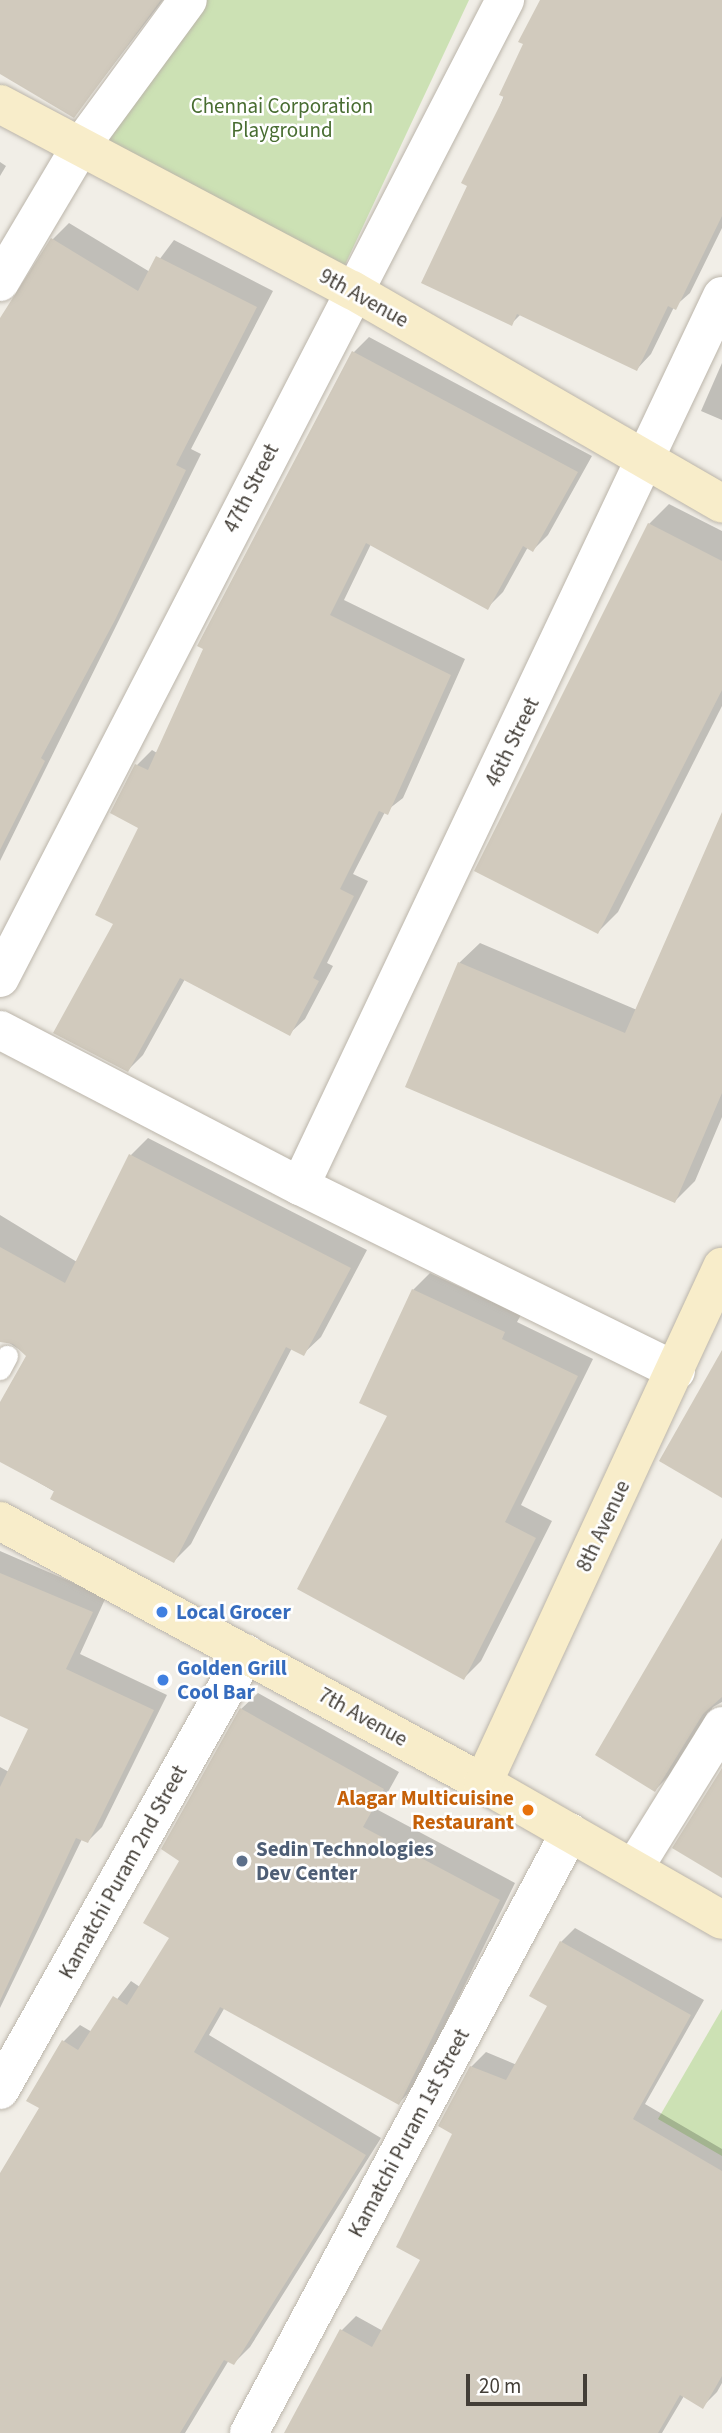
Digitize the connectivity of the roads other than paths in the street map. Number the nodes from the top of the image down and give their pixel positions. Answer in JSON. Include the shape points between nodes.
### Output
{"nodes":[{"id":1,"x":188,"y":0,"type":"edge"},
{"id":2,"x":505,"y":0,"type":"edge"},
{"id":3,"x":0,"y":104,"type":"edge"},
{"id":4,"x":80,"y":147,"type":"junction"},
{"id":5,"x":0,"y":282,"type":"edge"},
{"id":6,"x":352,"y":290,"type":"junction"},
{"id":7,"x":722,"y":296,"type":"edge"},
{"id":8,"x":646,"y":462,"type":"junction"},
{"id":9,"x":722,"y":504,"type":"edge"},
{"id":10,"x":0,"y":978,"type":"edge"},
{"id":11,"x":0,"y":1030,"type":"edge"},
{"id":12,"x":300,"y":1186,"type":"junction"},
{"id":13,"x":722,"y":1268,"type":"edge"},
{"id":14,"x":676,"y":1371,"type":"junction"},
{"id":15,"x":0,"y":1521,"type":"edge"},
{"id":16,"x":246,"y":1653,"type":"junction"},
{"id":17,"x":722,"y":1726,"type":"edge"},
{"id":18,"x":483,"y":1783,"type":"junction"},
{"id":19,"x":570,"y":1832,"type":"junction"},
{"id":20,"x":634,"y":1868,"type":"junction"},
{"id":21,"x":722,"y":1920,"type":"edge"},
{"id":22,"x":0,"y":2090,"type":"edge"},
{"id":23,"x":249,"y":2433,"type":"edge"}],
"edges":[{"from":1,"to":4,"type":"street"},
{"from":2,"to":6,"type":"street","name":"47th Street"},
{"from":3,"to":4,"type":"street","name":"9th Avenue"},
{"from":4,"to":5,"type":"street"},
{"from":4,"to":6,"type":"street","name":"9th Avenue"},
{"from":6,"to":8,"type":"street","name":"9th Avenue"},
{"from":6,"to":10,"type":"street","name":"47th Street"},
{"from":7,"to":8,"type":"street","name":"46th Street"},
{"from":8,"to":9,"type":"street","name":"9th Avenue"},
{"from":8,"to":12,"type":"street","name":"46th Street"},
{"from":11,"to":12,"type":"street"},
{"from":12,"to":14,"type":"street"},
{"from":13,"to":14,"type":"street","name":"8th Avenue"},
{"from":14,"to":18,"type":"street","name":"8th Avenue"},
{"from":15,"to":16,"type":"street","name":"7th Avenue"},
{"from":16,"to":18,"type":"street","name":"7th Avenue"},
{"from":16,"to":22,"type":"street","name":"Kamatchi Puram 2nd Street"},
{"from":17,"to":20,"type":"street"},
{"from":18,"to":19,"type":"street","name":"7th Avenue"},
{"from":19,"to":20,"type":"street","name":"7th Avenue"},
{"from":19,"to":23,"type":"street","name":"Kamatchi Puram 1st Street"},
{"from":20,"to":21,"type":"street","name":"7th Avenue"}]}
